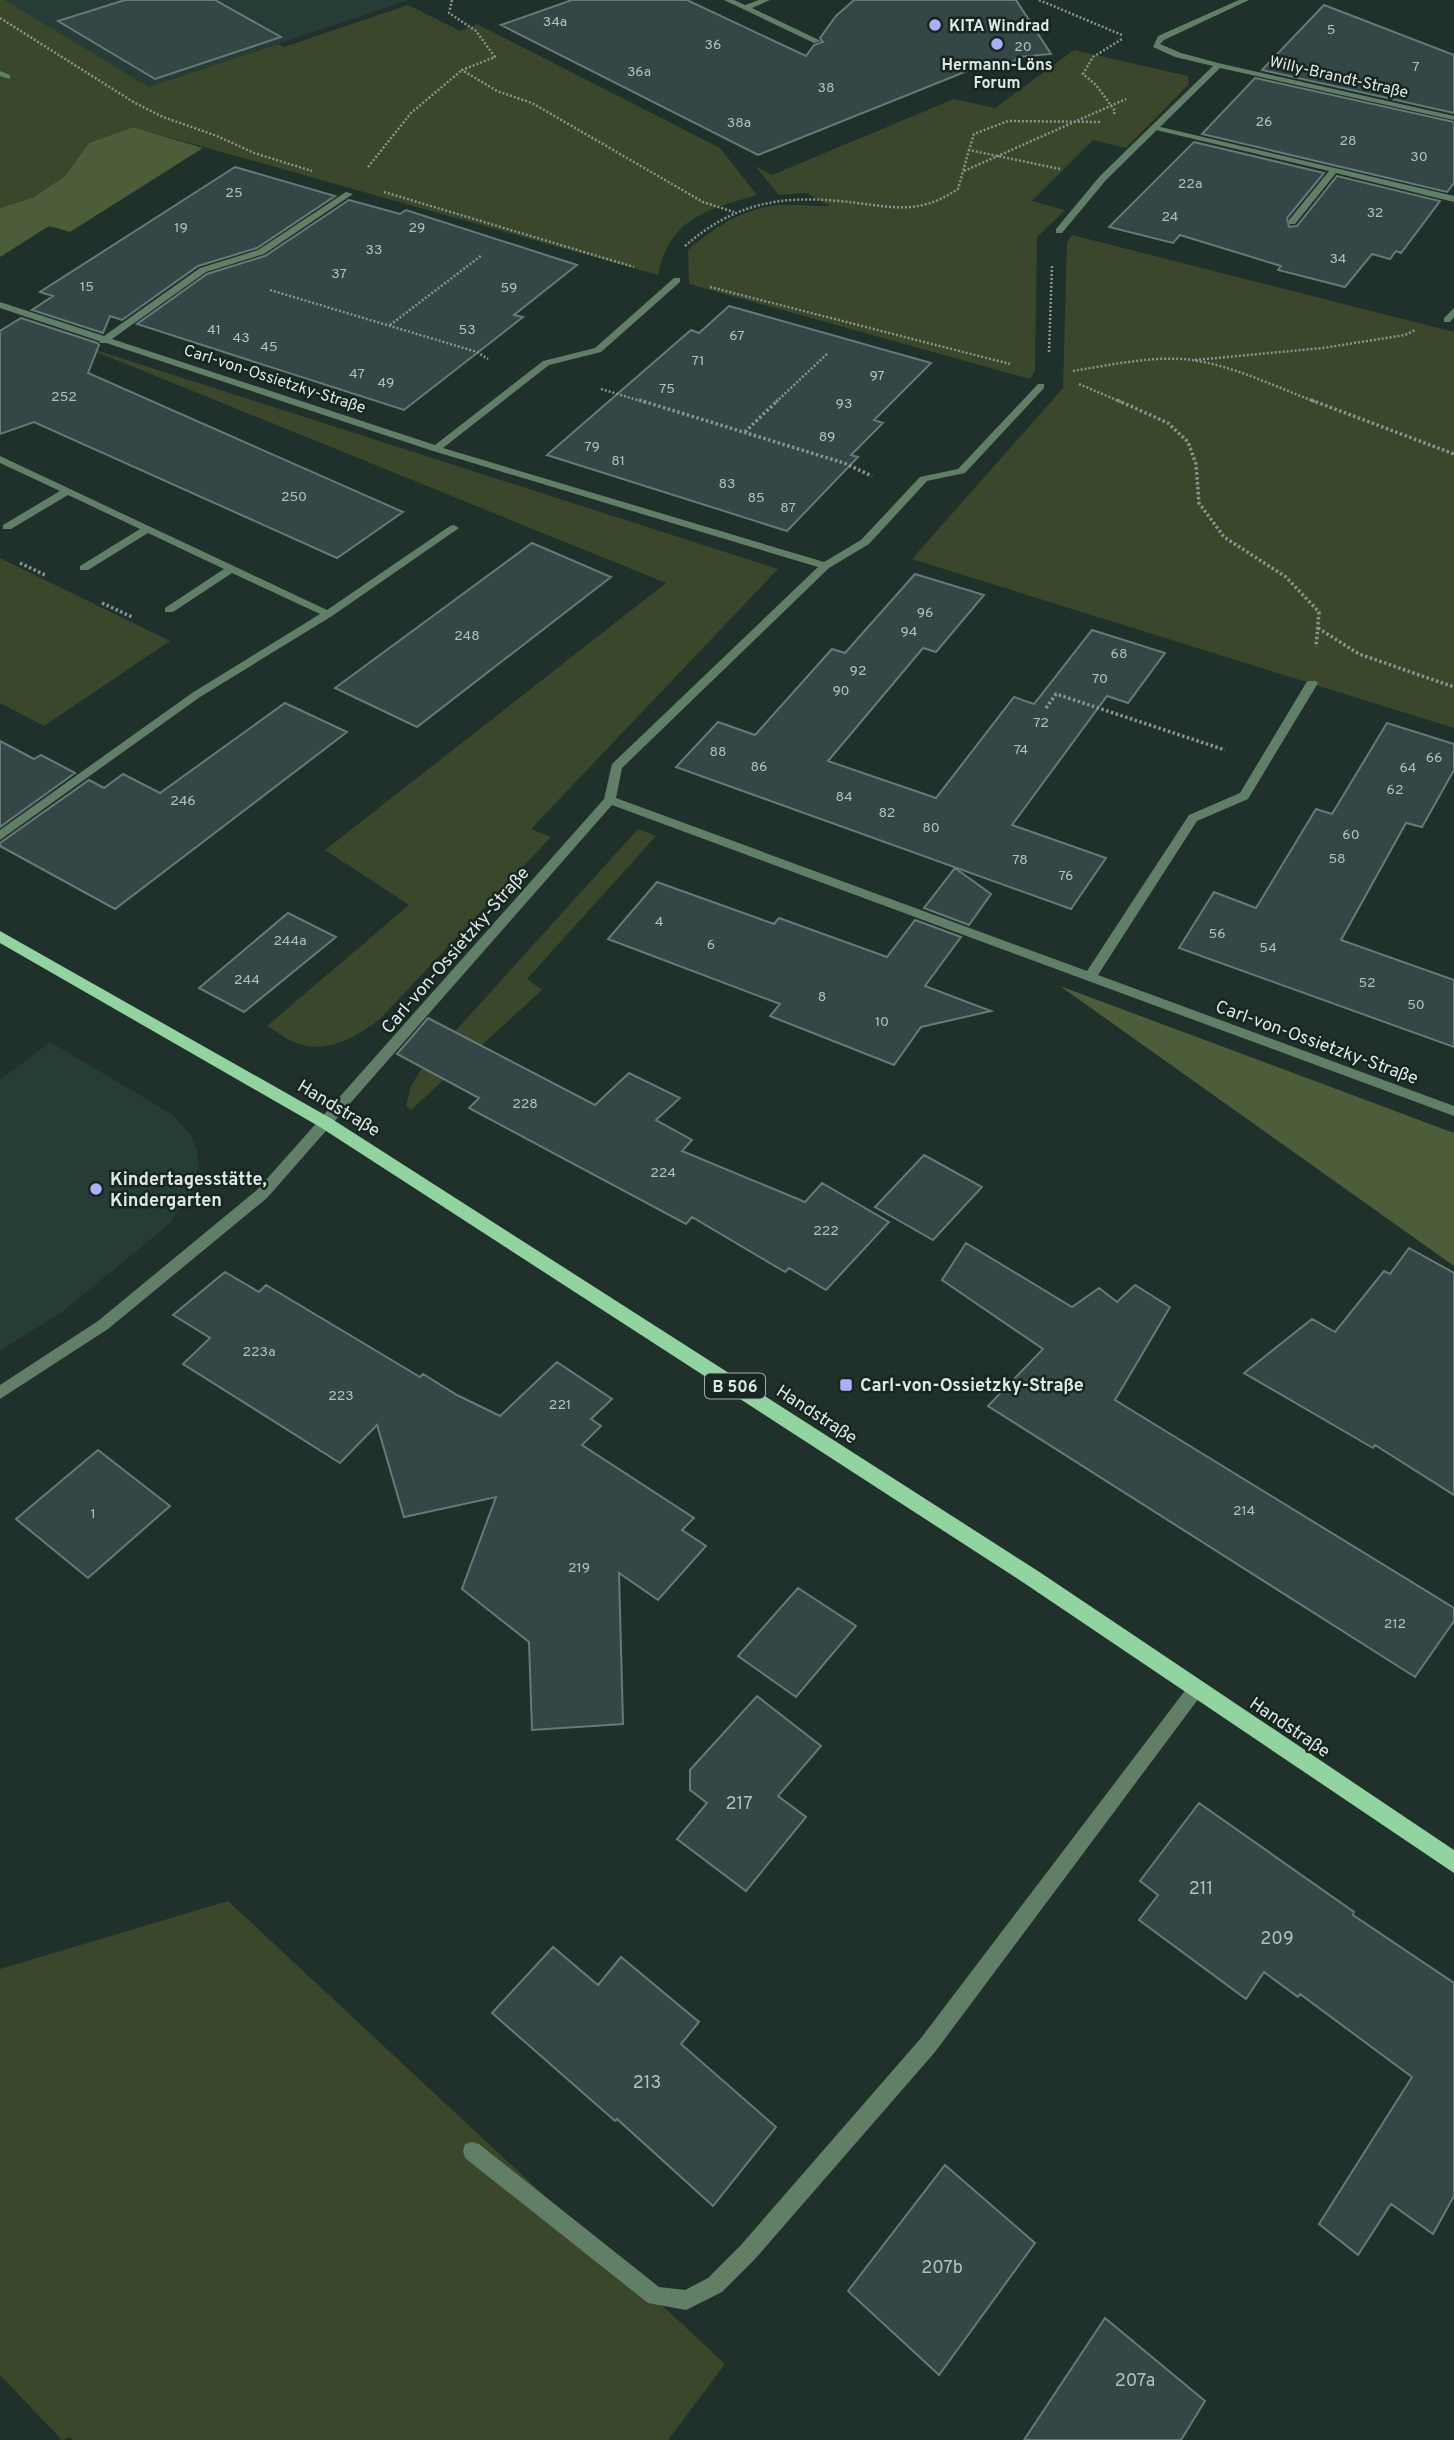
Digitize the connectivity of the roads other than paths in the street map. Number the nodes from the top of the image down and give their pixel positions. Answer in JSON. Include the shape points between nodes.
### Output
{"nodes":[{"id":1,"x":728,"y":0,"type":"edge"},
{"id":2,"x":766,"y":0,"type":"edge"},
{"id":3,"x":1245,"y":0,"type":"edge"},
{"id":4,"x":745,"y":8,"type":"junction"},
{"id":5,"x":817,"y":41,"type":"dead end"},
{"id":6,"x":1218,"y":65,"type":"junction"},
{"id":7,"x":1454,"y":118,"type":"edge"},
{"id":8,"x":1155,"y":127,"type":"junction"},
{"id":9,"x":1334,"y":170,"type":"junction"},
{"id":10,"x":349,"y":194,"type":"dead end"},
{"id":11,"x":1454,"y":200,"type":"edge"},
{"id":12,"x":1292,"y":222,"type":"dead end"},
{"id":13,"x":1059,"y":231,"type":"road end"},
{"id":14,"x":677,"y":280,"type":"road end"},
{"id":15,"x":0,"y":304,"type":"edge"},
{"id":16,"x":1454,"y":311,"type":"edge"},
{"id":17,"x":1447,"y":320,"type":"road end"},
{"id":18,"x":103,"y":341,"type":"junction"},
{"id":19,"x":1041,"y":386,"type":"road end"},
{"id":20,"x":436,"y":449,"type":"junction"},
{"id":21,"x":0,"y":459,"type":"edge"},
{"id":22,"x":67,"y":491,"type":"junction"},
{"id":23,"x":7,"y":527,"type":"dead end"},
{"id":24,"x":454,"y":528,"type":"dead end"},
{"id":25,"x":147,"y":529,"type":"junction"},
{"id":26,"x":825,"y":566,"type":"junction"},
{"id":27,"x":84,"y":568,"type":"dead end"},
{"id":28,"x":232,"y":568,"type":"junction"},
{"id":29,"x":169,"y":610,"type":"dead end"},
{"id":30,"x":328,"y":614,"type":"junction"},
{"id":31,"x":1312,"y":683,"type":"road end"},
{"id":32,"x":610,"y":800,"type":"junction"},
{"id":33,"x":0,"y":836,"type":"edge"},
{"id":34,"x":0,"y":936,"type":"edge"},
{"id":35,"x":1090,"y":977,"type":"junction"},
{"id":36,"x":1454,"y":1111,"type":"edge"},
{"id":37,"x":326,"y":1123,"type":"junction"},
{"id":38,"x":0,"y":1393,"type":"edge"},
{"id":39,"x":1196,"y":1689,"type":"junction"},
{"id":40,"x":1454,"y":1863,"type":"edge"},
{"id":41,"x":472,"y":2151,"type":"dead end"}],
"edges":[{"from":1,"to":4,"type":"street"},
{"from":2,"to":4,"type":"street"},
{"from":3,"to":6,"type":"street","name":"Willy-Brandt-Straße","via":[[1161,38],[1156,45]]},
{"from":4,"to":5,"type":"street"},
{"from":6,"to":7,"type":"street","name":"Willy-Brandt-Straße"},
{"from":6,"to":8,"type":"street"},
{"from":8,"to":9,"type":"street"},
{"from":8,"to":13,"type":"street","via":[[1103,178]]},
{"from":9,"to":11,"type":"street"},
{"from":9,"to":12,"type":"street"},
{"from":10,"to":18,"type":"street","via":[[261,252],[203,270]]},
{"from":14,"to":20,"type":"street","via":[[598,350],[546,363]]},
{"from":15,"to":18,"type":"street","name":"Carl-von-Ossietzky-Straße"},
{"from":16,"to":17,"type":"street"},
{"from":18,"to":20,"type":"street","name":"Carl-von-Ossietzky-Straße"},
{"from":19,"to":26,"type":"street","name":"Carl-von-Ossietzky-Straße","via":[[961,471],[924,479],[865,542]]},
{"from":20,"to":26,"type":"street","name":"Carl-von-Ossietzky-Straße"},
{"from":21,"to":22,"type":"street"},
{"from":22,"to":23,"type":"street"},
{"from":22,"to":25,"type":"street"},
{"from":24,"to":30,"type":"street"},
{"from":25,"to":27,"type":"street"},
{"from":25,"to":28,"type":"street"},
{"from":26,"to":32,"type":"street","name":"Carl-von-Ossietzky-Straße","via":[[616,767]]},
{"from":28,"to":29,"type":"street"},
{"from":28,"to":30,"type":"street"},
{"from":30,"to":33,"type":"street","via":[[196,695]]},
{"from":31,"to":35,"type":"street","via":[[1244,796],[1193,818]]},
{"from":32,"to":35,"type":"street","name":"Carl-von-Ossietzky-Straße"},
{"from":32,"to":37,"type":"street","name":"Carl-von-Ossietzky-Straße"},
{"from":34,"to":37,"type":"main road","name":"Handstraße","number":"B 506"},
{"from":35,"to":36,"type":"street","name":"Carl-von-Ossietzky-Straße"},
{"from":37,"to":38,"type":"street","name":"Carl-von-Ossietzky-Straße","via":[[262,1194],[103,1325]]},
{"from":37,"to":39,"type":"main road","name":"Handstraße","number":"B 506"},
{"from":39,"to":40,"type":"main road","name":"Handstraße","number":"B 506"},
{"from":39,"to":41,"type":"street","via":[[928,2045],[715,2285],[686,2300],[655,2296]]}]}
